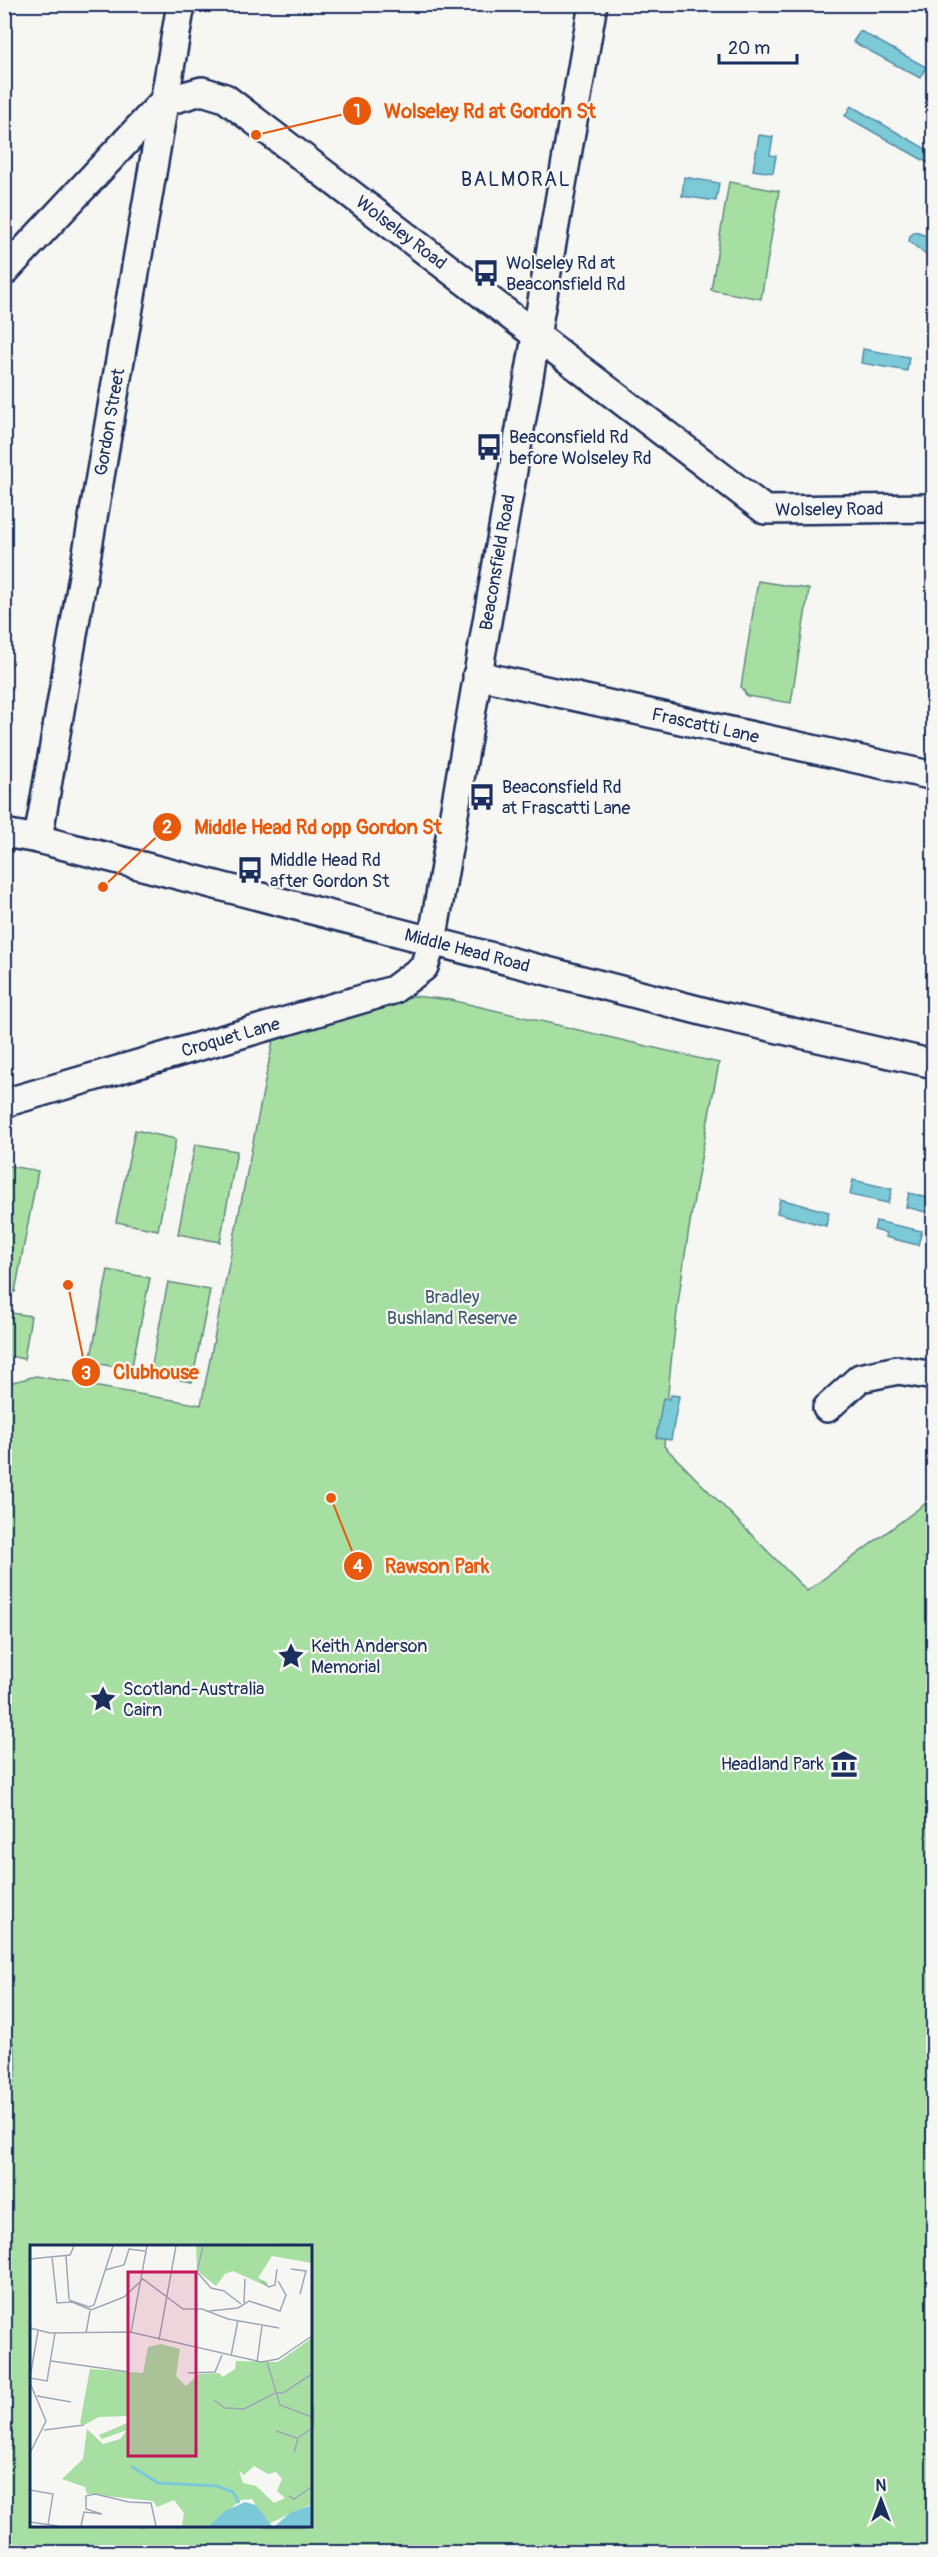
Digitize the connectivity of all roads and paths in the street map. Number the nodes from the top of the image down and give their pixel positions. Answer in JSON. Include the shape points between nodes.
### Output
{"nodes":[{"id":1,"x":181,"y":4,"type":"edge"},
{"id":2,"x":593,"y":4,"type":"edge"},
{"id":3,"x":163,"y":102,"type":"junction"},
{"id":4,"x":4,"y":272,"type":"edge"},
{"id":5,"x":536,"y":335,"type":"junction"},
{"id":6,"x":933,"y":508,"type":"edge"},
{"id":7,"x":477,"y":675,"type":"junction"},
{"id":8,"x":933,"y":776,"type":"edge"},
{"id":9,"x":4,"y":833,"type":"edge"},
{"id":10,"x":38,"y":839,"type":"junction"},
{"id":11,"x":432,"y":942,"type":"junction"},
{"id":12,"x":933,"y":1064,"type":"edge"},
{"id":13,"x":4,"y":1103,"type":"edge"},
{"id":14,"x":933,"y":1376,"type":"edge"},
{"id":15,"x":827,"y":1408,"type":"dead end"}],
"edges":[{"from":1,"to":3,"type":"street","name":"Gordon Street"},
{"from":2,"to":5,"type":"street","name":"Beaconsfield Road"},
{"from":3,"to":4,"type":"street"},
{"from":3,"to":5,"type":"street","name":"Wolseley Road","via":[[202,91],[225,98]]},
{"from":3,"to":10,"type":"street","name":"Gordon Street"},
{"from":5,"to":6,"type":"street","name":"Wolseley Road","via":[[765,510]]},
{"from":5,"to":7,"type":"street","name":"Beaconsfield Road"},
{"from":7,"to":8,"type":"street","name":"Frascatti Lane"},
{"from":7,"to":11,"type":"street","name":"Beaconsfield Road"},
{"from":9,"to":10,"type":"street","name":"Middle Head Road"},
{"from":10,"to":11,"type":"street","name":"Middle Head Road"},
{"from":11,"to":12,"type":"street","name":"Middle Head Road","via":[[717,1015]]},
{"from":11,"to":13,"type":"street","name":"Croquet Lane","via":[[424,967],[393,990]]},
{"from":14,"to":15,"type":"street","via":[[898,1370],[860,1378]]}]}
